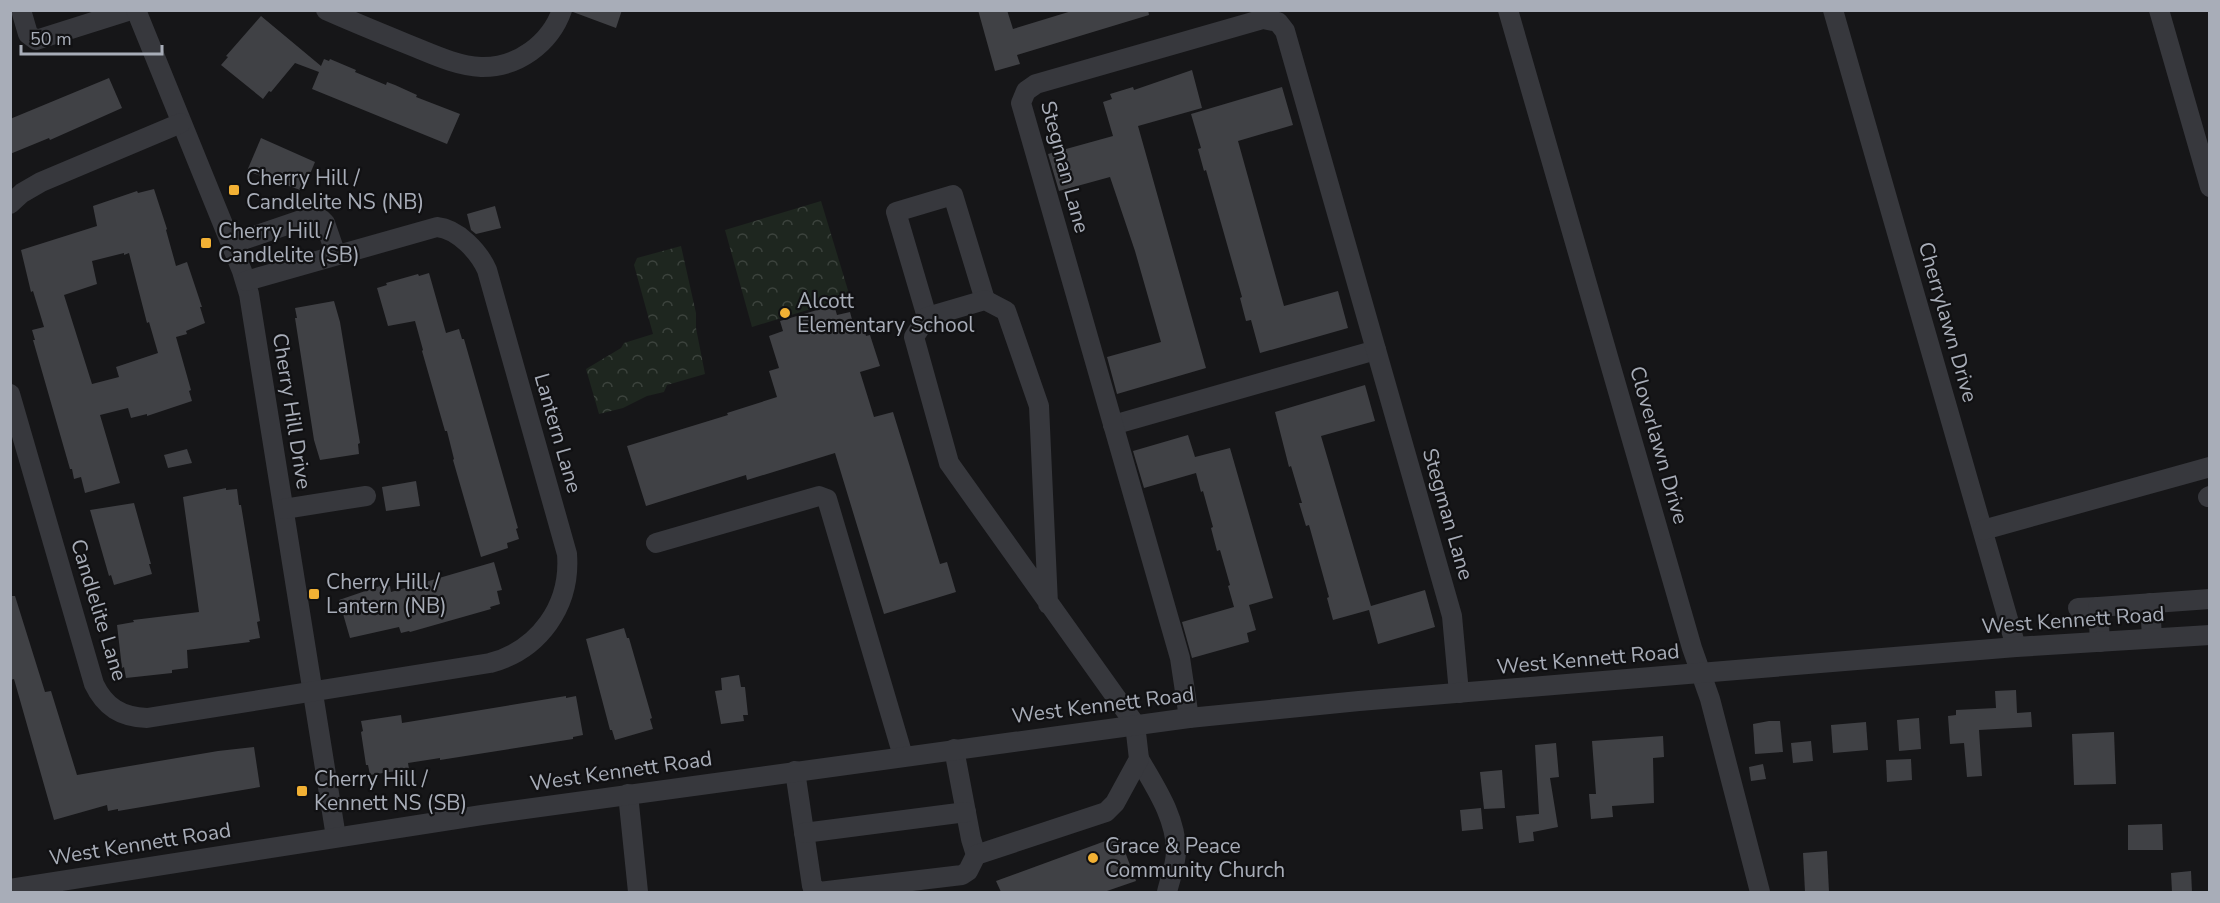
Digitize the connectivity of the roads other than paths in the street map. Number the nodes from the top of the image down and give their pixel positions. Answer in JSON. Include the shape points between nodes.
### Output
{"nodes":[{"id":1,"x":21,"y":10,"type":"edge"},
{"id":2,"x":131,"y":10,"type":"edge"},
{"id":3,"x":136,"y":10,"type":"edge"},
{"id":4,"x":327,"y":10,"type":"edge"},
{"id":5,"x":562,"y":10,"type":"edge"},
{"id":6,"x":1508,"y":10,"type":"edge"},
{"id":7,"x":1833,"y":10,"type":"edge"},
{"id":8,"x":2158,"y":10,"type":"edge"},
{"id":9,"x":182,"y":123,"type":"junction"},
{"id":10,"x":2210,"y":187,"type":"edge"},
{"id":11,"x":10,"y":204,"type":"edge"},
{"id":12,"x":231,"y":244,"type":"junction"},
{"id":13,"x":336,"y":255,"type":"junction"},
{"id":14,"x":246,"y":281,"type":"junction"},
{"id":15,"x":985,"y":300,"type":"junction"},
{"id":16,"x":927,"y":317,"type":"junction"},
{"id":17,"x":1376,"y":350,"type":"junction"},
{"id":18,"x":10,"y":394,"type":"edge"},
{"id":19,"x":1113,"y":426,"type":"junction"},
{"id":20,"x":2210,"y":467,"type":"edge"},
{"id":21,"x":366,"y":496,"type":"dead end"},
{"id":22,"x":284,"y":509,"type":"junction"},
{"id":23,"x":1983,"y":530,"type":"junction"},
{"id":24,"x":656,"y":543,"type":"dead end"},
{"id":25,"x":2210,"y":599,"type":"edge"},
{"id":26,"x":2150,"y":603,"type":"junction"},
{"id":27,"x":1048,"y":604,"type":"junction"},
{"id":28,"x":2098,"y":607,"type":"junction"},
{"id":29,"x":2078,"y":608,"type":"dead end"},
{"id":30,"x":2210,"y":635,"type":"edge"},
{"id":31,"x":2152,"y":638,"type":"junction"},
{"id":32,"x":2100,"y":642,"type":"junction"},
{"id":33,"x":2016,"y":647,"type":"junction"},
{"id":34,"x":1701,"y":673,"type":"junction"},
{"id":35,"x":312,"y":690,"type":"junction"},
{"id":36,"x":1459,"y":693,"type":"junction"},
{"id":37,"x":1189,"y":718,"type":"junction"},
{"id":38,"x":1135,"y":724,"type":"junction"},
{"id":39,"x":954,"y":749,"type":"junction"},
{"id":40,"x":903,"y":756,"type":"junction"},
{"id":41,"x":1139,"y":759,"type":"junction"},
{"id":42,"x":795,"y":771,"type":"junction"},
{"id":43,"x":628,"y":794,"type":"junction"},
{"id":44,"x":966,"y":812,"type":"junction"},
{"id":45,"x":804,"y":833,"type":"junction"},
{"id":46,"x":336,"y":837,"type":"junction"},
{"id":47,"x":976,"y":855,"type":"junction"},
{"id":48,"x":14,"y":889,"type":"edge"},
{"id":49,"x":638,"y":892,"type":"edge"},
{"id":50,"x":1167,"y":892,"type":"edge"},
{"id":51,"x":1760,"y":892,"type":"edge"}],
"edges":[{"from":1,"to":2,"type":"street","via":[[28,34],[36,40]]},
{"from":3,"to":9,"type":"street","name":"Cherry Hill Drive"},
{"from":4,"to":5,"type":"street","via":[[429,53],[483,67],[511,62],[535,49],[552,30]]},
{"from":6,"to":34,"type":"street","name":"Cloverlawn Drive"},
{"from":7,"to":23,"type":"street","name":"Cherrylawn Drive"},
{"from":8,"to":10,"type":"street"},
{"from":9,"to":11,"type":"street","via":[[41,182]]},
{"from":9,"to":12,"type":"street","name":"Cherry Hill Drive"},
{"from":12,"to":13,"type":"street","via":[[316,217],[325,223]]},
{"from":12,"to":14,"type":"street","name":"Cherry Hill Drive"},
{"from":13,"to":14,"type":"street","name":"Lantern Lane"},
{"from":13,"to":35,"type":"street","name":"Lantern Lane","via":[[437,226],[449,230],[478,255],[487,270],[563,537],[567,572],[564,593],[551,620],[540,635],[512,655],[490,663]]},
{"from":14,"to":22,"type":"street","name":"Cherry Hill Drive"},
{"from":15,"to":16,"type":"street"},
{"from":15,"to":16,"type":"street","via":[[954,195],[896,212]]},
{"from":15,"to":27,"type":"street","via":[[1006,311],[1039,406]]},
{"from":16,"to":27,"type":"street","via":[[914,337],[949,463]]},
{"from":17,"to":19,"type":"street"},
{"from":17,"to":19,"type":"street","name":"Stegman Lane","via":[[1285,31],[1278,22],[1259,20],[1036,84],[1023,94],[1022,111]]},
{"from":17,"to":36,"type":"street","name":"Stegman Lane","via":[[1452,616]]},
{"from":18,"to":35,"type":"street","name":"Candlelite Lane","via":[[94,684],[104,700],[118,712],[147,718]]},
{"from":19,"to":37,"type":"street","name":"Stegman Lane","via":[[1180,658]]},
{"from":20,"to":23,"type":"street"},
{"from":21,"to":22,"type":"street"},
{"from":22,"to":35,"type":"street","name":"Cherry Hill Drive"},
{"from":23,"to":33,"type":"street","name":"Cherrylawn Drive"},
{"from":24,"to":40,"type":"street","via":[[819,496],[826,499]]},
{"from":25,"to":26,"type":"street"},
{"from":26,"to":28,"type":"street"},
{"from":26,"to":31,"type":"street"},
{"from":27,"to":38,"type":"street"},
{"from":28,"to":29,"type":"street"},
{"from":28,"to":32,"type":"street"},
{"from":30,"to":31,"type":"street","name":"West Kennett Road"},
{"from":31,"to":32,"type":"street","name":"West Kennett Road"},
{"from":32,"to":33,"type":"street","name":"West Kennett Road"},
{"from":33,"to":34,"type":"street","name":"West Kennett Road"},
{"from":34,"to":36,"type":"street","name":"West Kennett Road"},
{"from":34,"to":51,"type":"street","name":"Cloverlawn Drive"},
{"from":35,"to":46,"type":"street","name":"Cherry Hill Drive"},
{"from":36,"to":37,"type":"street","name":"West Kennett Road"},
{"from":37,"to":38,"type":"street","name":"West Kennett Road"},
{"from":38,"to":39,"type":"street","name":"West Kennett Road"},
{"from":38,"to":41,"type":"street"},
{"from":39,"to":40,"type":"street","name":"West Kennett Road"},
{"from":39,"to":44,"type":"street"},
{"from":40,"to":42,"type":"street","name":"West Kennett Road"},
{"from":41,"to":47,"type":"street","via":[[1106,812]]},
{"from":41,"to":50,"type":"street","via":[[1172,824],[1176,850]]},
{"from":42,"to":43,"type":"street","name":"West Kennett Road"},
{"from":42,"to":45,"type":"street"},
{"from":43,"to":46,"type":"street","name":"West Kennett Road"},
{"from":43,"to":49,"type":"street"},
{"from":44,"to":45,"type":"street"},
{"from":44,"to":47,"type":"street"},
{"from":45,"to":47,"type":"street","via":[[812,885],[819,892],[962,875]]},
{"from":46,"to":48,"type":"street","name":"West Kennett Road"}]}
